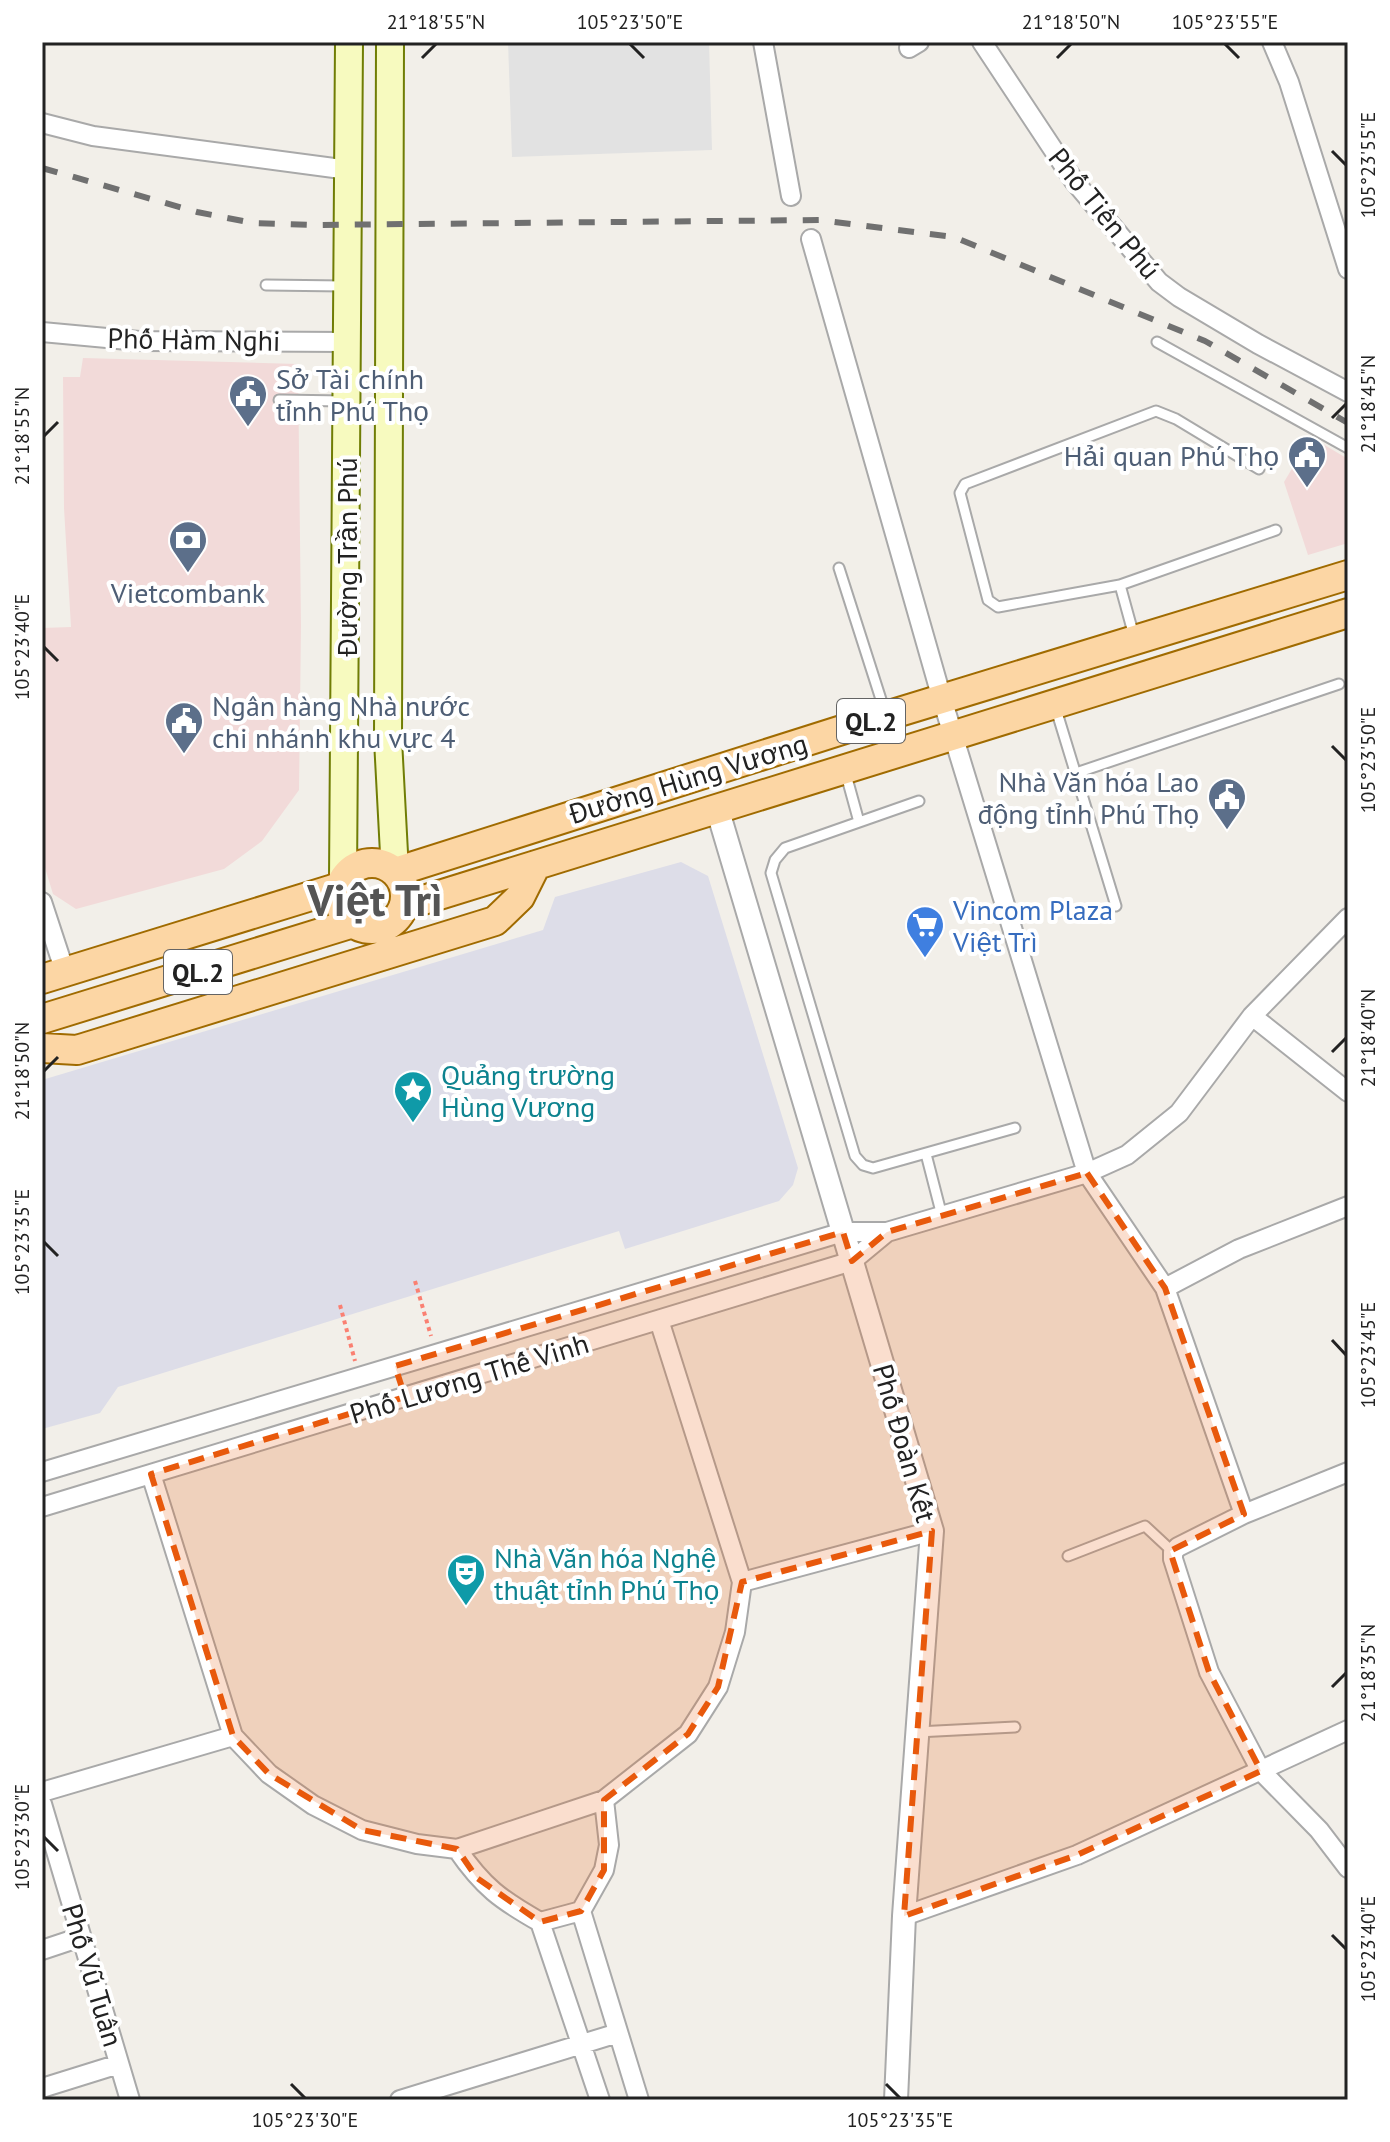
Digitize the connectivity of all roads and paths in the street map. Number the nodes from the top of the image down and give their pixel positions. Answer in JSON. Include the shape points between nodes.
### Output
{"nodes":[{"id":1,"x":349,"y":42,"type":"edge"},
{"id":2,"x":390,"y":42,"type":"edge"},
{"id":3,"x":763,"y":42,"type":"edge"},
{"id":4,"x":982,"y":42,"type":"edge"},
{"id":5,"x":1272,"y":42,"type":"edge"},
{"id":6,"x":42,"y":123,"type":"edge"},
{"id":7,"x":349,"y":170,"type":"junction"},
{"id":8,"x":791,"y":196,"type":"dead end"},
{"id":9,"x":811,"y":239,"type":"dead end"},
{"id":10,"x":1348,"y":269,"type":"edge"},
{"id":11,"x":266,"y":285,"type":"dead end"},
{"id":12,"x":348,"y":286,"type":"junction"},
{"id":13,"x":42,"y":332,"type":"edge"},
{"id":14,"x":347,"y":342,"type":"junction"},
{"id":15,"x":1157,"y":342,"type":"dead end"},
{"id":16,"x":1348,"y":392,"type":"edge"},
{"id":17,"x":279,"y":400,"type":"dead end"},
{"id":18,"x":347,"y":401,"type":"junction"},
{"id":19,"x":1348,"y":448,"type":"edge"},
{"id":20,"x":1259,"y":469,"type":"dead end"},
{"id":21,"x":1276,"y":530,"type":"dead end"},
{"id":22,"x":839,"y":568,"type":"dead end"},
{"id":23,"x":1348,"y":575,"type":"edge"},
{"id":24,"x":1120,"y":585,"type":"junction"},
{"id":25,"x":1348,"y":613,"type":"edge"},
{"id":26,"x":1135,"y":639,"type":"junction"},
{"id":27,"x":1339,"y":684,"type":"dead end"},
{"id":28,"x":942,"y":699,"type":"junction"},
{"id":29,"x":1054,"y":703,"type":"junction"},
{"id":30,"x":886,"y":716,"type":"junction"},
{"id":31,"x":953,"y":734,"type":"junction"},
{"id":32,"x":844,"y":769,"type":"junction"},
{"id":33,"x":1076,"y":773,"type":"junction"},
{"id":34,"x":919,"y":801,"type":"dead end"},
{"id":35,"x":717,"y":808,"type":"junction"},
{"id":36,"x":859,"y":822,"type":"junction"},
{"id":37,"x":536,"y":865,"type":"junction"},
{"id":38,"x":395,"y":872,"type":"junction"},
{"id":39,"x":342,"y":883,"type":"junction"},
{"id":40,"x":42,"y":902,"type":"edge"},
{"id":41,"x":404,"y":906,"type":"junction"},
{"id":42,"x":1116,"y":906,"type":"dead end"},
{"id":43,"x":1348,"y":918,"type":"edge"},
{"id":44,"x":353,"y":923,"type":"junction"},
{"id":45,"x":1332,"y":934,"type":"junction"},
{"id":46,"x":1348,"y":945,"type":"edge"},
{"id":47,"x":54,"y":976,"type":"edge"},
{"id":48,"x":1252,"y":1016,"type":"junction"},
{"id":49,"x":42,"y":1019,"type":"edge"},
{"id":50,"x":42,"y":1048,"type":"edge"},
{"id":51,"x":1348,"y":1092,"type":"edge"},
{"id":52,"x":1015,"y":1128,"type":"dead end"},
{"id":53,"x":926,"y":1154,"type":"junction"},
{"id":54,"x":1087,"y":1173,"type":"junction"},
{"id":55,"x":1348,"y":1206,"type":"edge"},
{"id":56,"x":942,"y":1216,"type":"junction"},
{"id":57,"x":843,"y":1232,"type":"junction"},
{"id":58,"x":887,"y":1232,"type":"junction"},
{"id":59,"x":852,"y":1261,"type":"junction"},
{"id":60,"x":415,"y":1281,"type":"dead end"},
{"id":61,"x":1165,"y":1288,"type":"junction"},
{"id":62,"x":340,"y":1305,"type":"dead end"},
{"id":63,"x":659,"y":1320,"type":"junction"},
{"id":64,"x":436,"y":1354,"type":"junction"},
{"id":65,"x":395,"y":1366,"type":"junction"},
{"id":66,"x":360,"y":1377,"type":"junction"},
{"id":67,"x":405,"y":1397,"type":"junction"},
{"id":68,"x":42,"y":1472,"type":"edge"},
{"id":69,"x":1348,"y":1472,"type":"edge"},
{"id":70,"x":151,"y":1474,"type":"junction"},
{"id":71,"x":42,"y":1507,"type":"edge"},
{"id":72,"x":1244,"y":1514,"type":"junction"},
{"id":73,"x":932,"y":1531,"type":"junction"},
{"id":74,"x":1173,"y":1552,"type":"junction"},
{"id":75,"x":1068,"y":1556,"type":"dead end"},
{"id":76,"x":742,"y":1582,"type":"junction"},
{"id":77,"x":1015,"y":1727,"type":"dead end"},
{"id":78,"x":1348,"y":1730,"type":"edge"},
{"id":79,"x":917,"y":1732,"type":"junction"},
{"id":80,"x":233,"y":1736,"type":"junction"},
{"id":81,"x":1261,"y":1771,"type":"junction"},
{"id":82,"x":42,"y":1792,"type":"edge"},
{"id":83,"x":604,"y":1800,"type":"junction"},
{"id":84,"x":42,"y":1804,"type":"edge"},
{"id":85,"x":457,"y":1849,"type":"junction"},
{"id":86,"x":1348,"y":1868,"type":"edge"},
{"id":87,"x":581,"y":1911,"type":"junction"},
{"id":88,"x":904,"y":1916,"type":"junction"},
{"id":89,"x":540,"y":1922,"type":"junction"},
{"id":90,"x":81,"y":1937,"type":"junction"},
{"id":91,"x":42,"y":1950,"type":"edge"},
{"id":92,"x":618,"y":2033,"type":"junction"},
{"id":93,"x":582,"y":2043,"type":"junction"},
{"id":94,"x":119,"y":2064,"type":"junction"},
{"id":95,"x":42,"y":2088,"type":"edge"},
{"id":96,"x":130,"y":2100,"type":"edge"},
{"id":97,"x":402,"y":2100,"type":"edge"},
{"id":98,"x":600,"y":2100,"type":"edge"},
{"id":99,"x":639,"y":2100,"type":"edge"},
{"id":100,"x":896,"y":2100,"type":"edge"}],
"edges":[{"from":1,"to":7,"type":"main road","name":"Đường Trần Phú"},
{"from":2,"to":38,"type":"main road","name":"Đường Trần Phú","via":[[388,740]]},
{"from":3,"to":8,"type":"street"},
{"from":4,"to":16,"type":"street","name":"Phố Tiên Phú","via":[[1074,181],[1159,282]]},
{"from":5,"to":10,"type":"street"},
{"from":6,"to":7,"type":"street","via":[[93,136]]},
{"from":7,"to":12,"type":"main road","name":"Đường Trần Phú"},
{"from":9,"to":28,"type":"street"},
{"from":11,"to":12,"type":"lane"},
{"from":12,"to":14,"type":"main road","name":"Đường Trần Phú"},
{"from":13,"to":14,"type":"street","name":"Phố Hàm Nghi","via":[[139,341]]},
{"from":14,"to":18,"type":"main road","name":"Đường Trần Phú"},
{"from":15,"to":19,"type":"lane"},
{"from":17,"to":18,"type":"lane"},
{"from":18,"to":39,"type":"main road","name":"Đường Trần Phú"},
{"from":20,"to":24,"type":"lane","via":[[1156,411],[961,488],[992,605]]},
{"from":21,"to":24,"type":"lane"},
{"from":22,"to":30,"type":"lane"},
{"from":23,"to":26,"type":"main road","name":"Đường Hùng Vương","number":"QL.2"},
{"from":24,"to":26,"type":"lane"},
{"from":25,"to":29,"type":"main road","name":"Đường Hùng Vương","number":"QL.2"},
{"from":26,"to":28,"type":"main road","name":"Đường Hùng Vương","number":"QL.2"},
{"from":27,"to":33,"type":"lane"},
{"from":28,"to":30,"type":"main road","name":"Đường Hùng Vương","number":"QL.2"},
{"from":28,"to":31,"type":"street"},
{"from":29,"to":31,"type":"main road","name":"Đường Hùng Vương","number":"QL.2"},
{"from":29,"to":33,"type":"lane"},
{"from":30,"to":38,"type":"main road","name":"Đường Hùng Vương","number":"QL.2"},
{"from":31,"to":32,"type":"main road","name":"Đường Hùng Vương","number":"QL.2"},
{"from":31,"to":54,"type":"street"},
{"from":32,"to":35,"type":"main road","name":"Đường Hùng Vương","number":"QL.2"},
{"from":32,"to":36,"type":"lane"},
{"from":33,"to":42,"type":"lane"},
{"from":34,"to":36,"type":"lane"},
{"from":35,"to":37,"type":"main road","name":"Đường Hùng Vương","number":"QL.2"},
{"from":35,"to":57,"type":"street","name":"Phố Đoàn Kết"},
{"from":36,"to":53,"type":"lane","via":[[785,848],[771,873],[855,1156],[873,1168]]},
{"from":37,"to":41,"type":"main road","name":"Đường Hùng Vương","number":"QL.2"},
{"from":37,"to":50,"type":"main road","via":[[520,897],[495,921],[77,1050]]},
{"from":38,"to":39,"type":"main road","number":"QL.2","via":[[381,863],[368,863],[352,869]]},
{"from":38,"to":41,"type":"main road","via":[[405,887]]},
{"from":39,"to":44,"type":"main road","via":[[341,907]]},
{"from":39,"to":47,"type":"main road","number":"QL.2"},
{"from":40,"to":47,"type":"street"},
{"from":41,"to":44,"type":"main road","number":"QL.2","via":[[383,927],[367,929]]},
{"from":43,"to":45,"type":"street","name":"Phố Lương Thế Vinh"},
{"from":44,"to":49,"type":"main road","number":"QL.2"},
{"from":45,"to":46,"type":"street"},
{"from":45,"to":48,"type":"street","name":"Phố Lương Thế Vinh"},
{"from":48,"to":51,"type":"street"},
{"from":48,"to":54,"type":"street","name":"Phố Lương Thế Vinh","via":[[1179,1113],[1127,1155]]},
{"from":52,"to":53,"type":"lane"},
{"from":53,"to":56,"type":"lane"},
{"from":54,"to":56,"type":"street","name":"Phố Lương Thế Vinh"},
{"from":54,"to":61,"type":"street"},
{"from":55,"to":61,"type":"street","via":[[1239,1249]]},
{"from":56,"to":58,"type":"street","name":"Phố Lương Thế Vinh"},
{"from":57,"to":58,"type":"street","name":"Phố Lương Thế Vinh"},
{"from":57,"to":59,"type":"street","name":"Phố Đoàn Kết"},
{"from":57,"to":64,"type":"street","name":"Phố Lương Thế Vinh"},
{"from":58,"to":59,"type":"street","name":"Phố Lương Thế Vinh"},
{"from":59,"to":63,"type":"street","name":"Phố Lương Thế Vinh"},
{"from":59,"to":73,"type":"street","name":"Phố Đoàn Kết"},
{"from":60,"to":64,"type":"path"},
{"from":61,"to":72,"type":"street"},
{"from":62,"to":66,"type":"path"},
{"from":63,"to":67,"type":"street","name":"Phố Lương Thế Vinh"},
{"from":63,"to":76,"type":"street"},
{"from":64,"to":65,"type":"street","name":"Phố Lương Thế Vinh"},
{"from":65,"to":66,"type":"street","name":"Phố Lương Thế Vinh"},
{"from":65,"to":67,"type":"street"},
{"from":66,"to":68,"type":"street","name":"Phố Lương Thế Vinh"},
{"from":67,"to":70,"type":"street","name":"Phố Lương Thế Vinh"},
{"from":69,"to":72,"type":"street"},
{"from":70,"to":71,"type":"street","name":"Phố Lương Thế Vinh"},
{"from":70,"to":80,"type":"street"},
{"from":72,"to":74,"type":"street"},
{"from":73,"to":76,"type":"street"},
{"from":73,"to":79,"type":"street","name":"Phố Đoàn Kết"},
{"from":74,"to":75,"type":"lane","via":[[1145,1526]]},
{"from":74,"to":81,"type":"street","via":[[1209,1672]]},
{"from":76,"to":83,"type":"street","via":[[735,1632],[718,1687],[688,1734]]},
{"from":77,"to":79,"type":"lane"},
{"from":78,"to":81,"type":"street"},
{"from":79,"to":88,"type":"street","name":"Phố Đoàn Kết"},
{"from":80,"to":82,"type":"street"},
{"from":80,"to":85,"type":"street","via":[[269,1774],[350,1824],[417,1844]]},
{"from":81,"to":86,"type":"street"},
{"from":81,"to":88,"type":"street","via":[[1077,1855]]},
{"from":83,"to":85,"type":"street"},
{"from":83,"to":87,"type":"street","via":[[609,1845],[604,1870]]},
{"from":84,"to":90,"type":"street","name":"Phố Vũ Tuân"},
{"from":85,"to":89,"type":"street","via":[[477,1878],[504,1902]]},
{"from":87,"to":89,"type":"street"},
{"from":87,"to":92,"type":"street"},
{"from":88,"to":100,"type":"street","name":"Phố Đoàn Kết"},
{"from":89,"to":93,"type":"street"},
{"from":90,"to":91,"type":"street"},
{"from":90,"to":94,"type":"street","name":"Phố Vũ Tuân"},
{"from":92,"to":93,"type":"street"},
{"from":92,"to":99,"type":"street"},
{"from":93,"to":97,"type":"street"},
{"from":93,"to":98,"type":"street"},
{"from":94,"to":95,"type":"street"},
{"from":94,"to":96,"type":"street","name":"Phố Vũ Tuân"}]}
